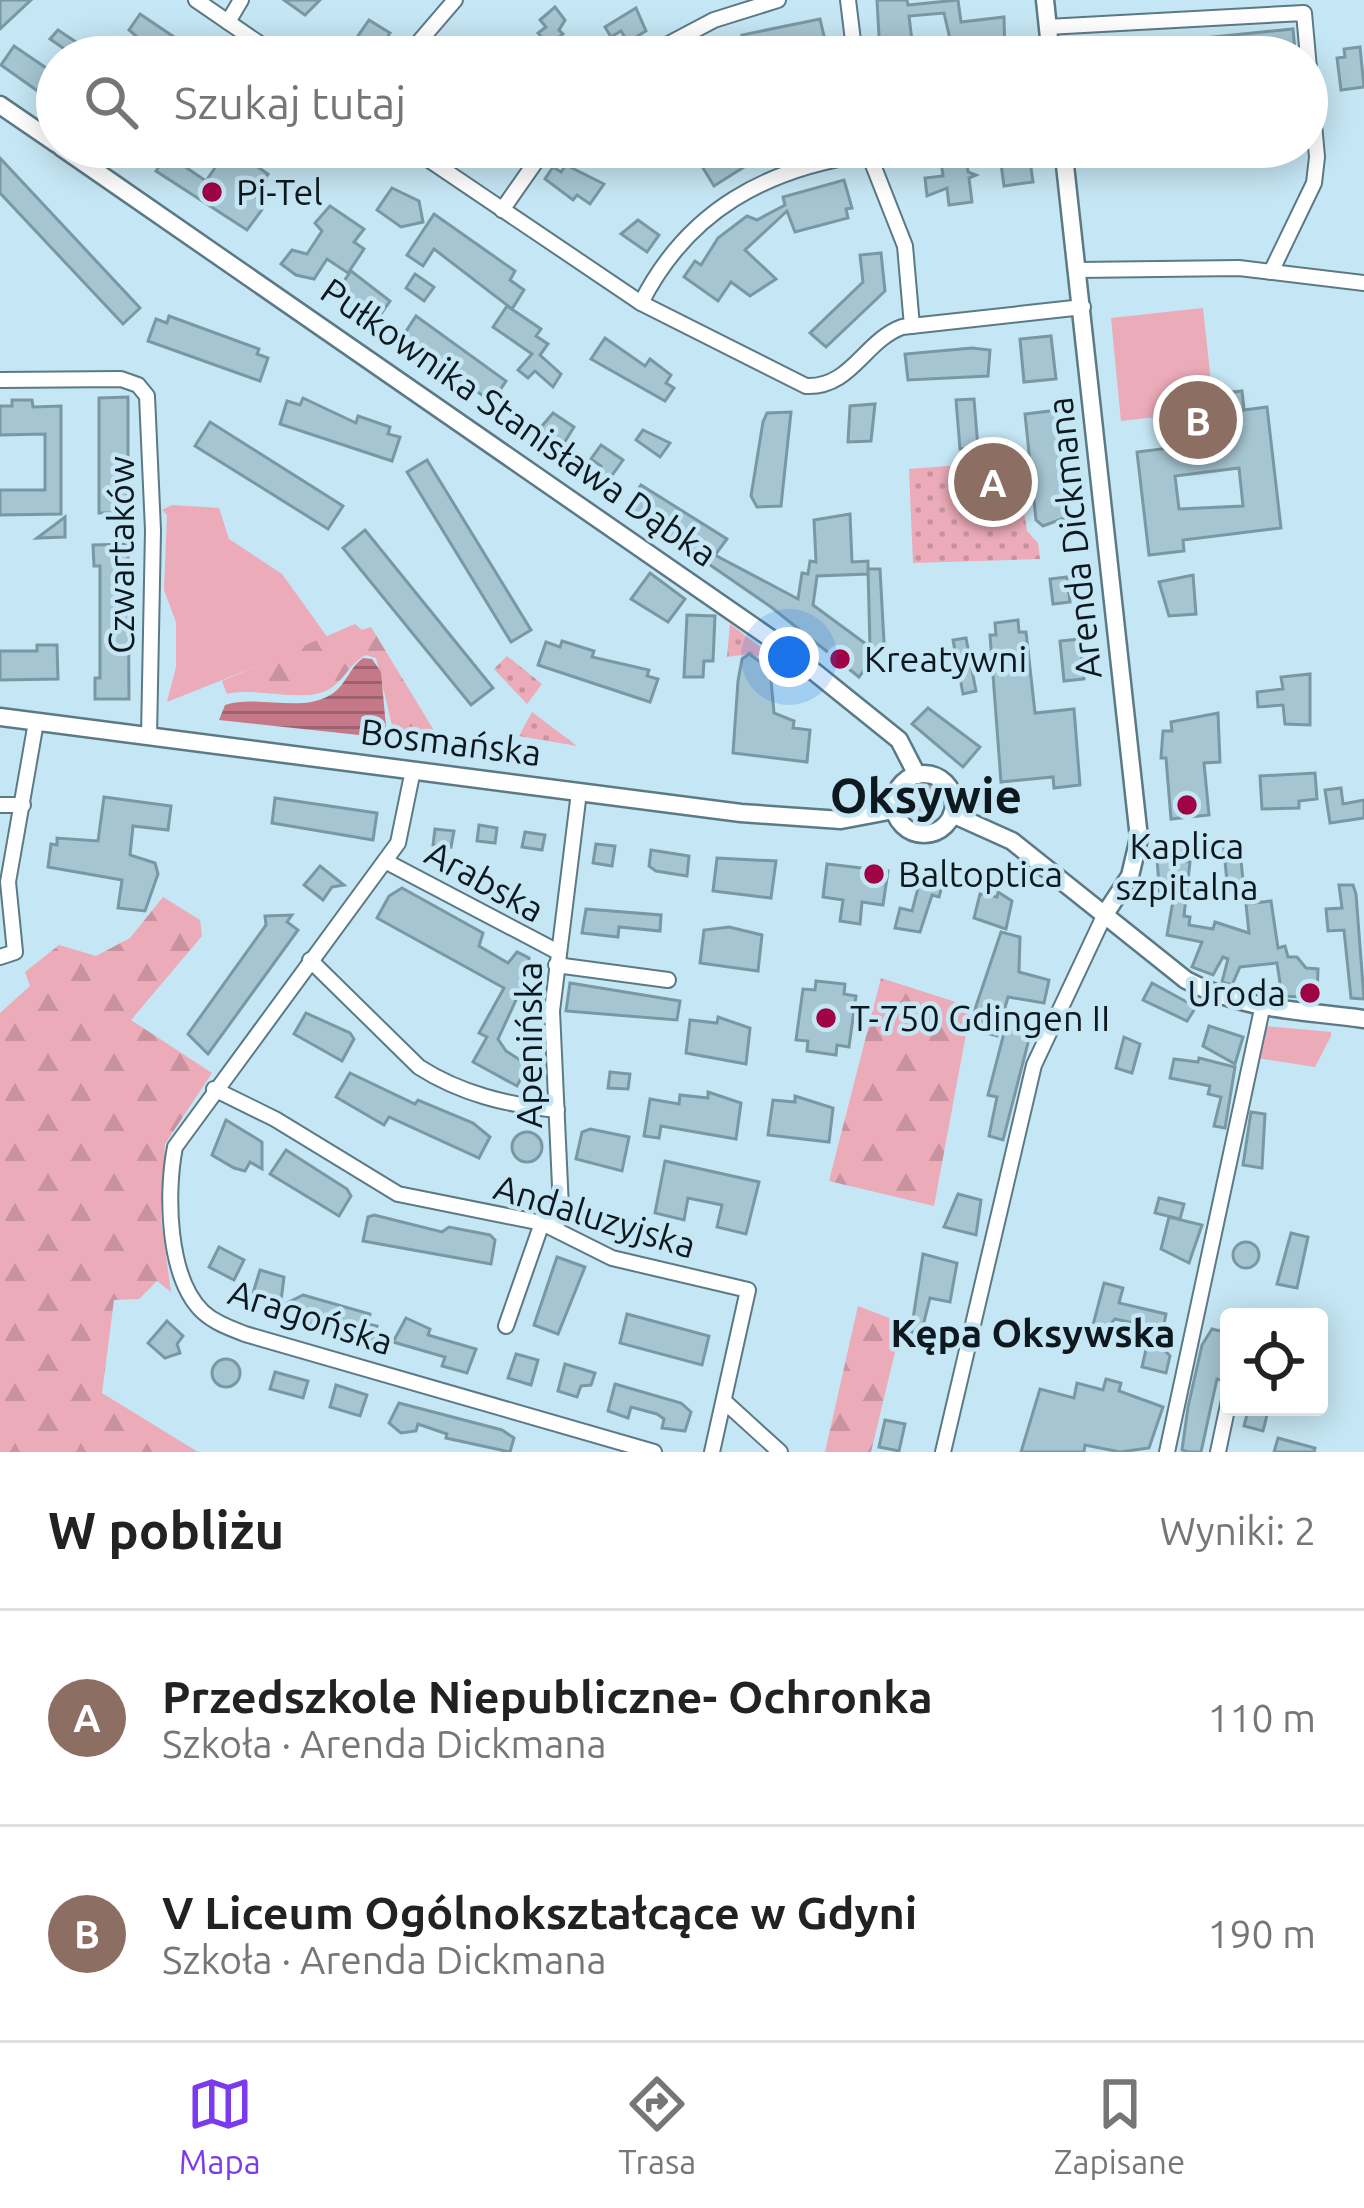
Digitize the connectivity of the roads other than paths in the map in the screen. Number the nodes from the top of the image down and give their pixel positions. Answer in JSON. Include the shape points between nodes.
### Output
{"nodes":[{"id":1,"x":196,"y":0,"type":"edge"},
{"id":2,"x":242,"y":0,"type":"edge"},
{"id":3,"x":455,"y":0,"type":"edge"},
{"id":4,"x":778,"y":0,"type":"edge"},
{"id":5,"x":848,"y":0,"type":"edge"},
{"id":6,"x":1045,"y":0,"type":"edge"},
{"id":7,"x":228,"y":22,"type":"junction"},
{"id":8,"x":1048,"y":27,"type":"junction"},
{"id":9,"x":248,"y":36,"type":"edge"},
{"id":10,"x":424,"y":36,"type":"edge"},
{"id":11,"x":683,"y":36,"type":"edge"},
{"id":12,"x":852,"y":36,"type":"edge"},
{"id":13,"x":1049,"y":36,"type":"edge"},
{"id":14,"x":1306,"y":36,"type":"edge"},
{"id":15,"x":0,"y":105,"type":"edge"},
{"id":16,"x":36,"y":130,"type":"edge"},
{"id":17,"x":91,"y":168,"type":"edge"},
{"id":18,"x":441,"y":168,"type":"edge"},
{"id":19,"x":531,"y":168,"type":"edge"},
{"id":20,"x":794,"y":168,"type":"edge"},
{"id":21,"x":874,"y":168,"type":"edge"},
{"id":22,"x":1066,"y":168,"type":"edge"},
{"id":23,"x":1316,"y":168,"type":"edge"},
{"id":24,"x":502,"y":210,"type":"junction"},
{"id":25,"x":1078,"y":270,"type":"junction"},
{"id":26,"x":1271,"y":272,"type":"junction"},
{"id":27,"x":1364,"y":283,"type":"edge"},
{"id":28,"x":641,"y":303,"type":"junction"},
{"id":29,"x":1083,"y":307,"type":"junction"},
{"id":30,"x":912,"y":326,"type":"junction"},
{"id":31,"x":0,"y":380,"type":"edge"},
{"id":32,"x":0,"y":717,"type":"edge"},
{"id":33,"x":37,"y":722,"type":"junction"},
{"id":34,"x":149,"y":736,"type":"junction"},
{"id":35,"x":413,"y":770,"type":"junction"},
{"id":36,"x":917,"y":775,"type":"junction"},
{"id":37,"x":579,"y":792,"type":"junction"},
{"id":38,"x":0,"y":805,"type":"edge"},
{"id":39,"x":23,"y":806,"type":"junction"},
{"id":40,"x":894,"y":810,"type":"junction"},
{"id":41,"x":952,"y":814,"type":"junction"},
{"id":42,"x":385,"y":860,"type":"junction"},
{"id":43,"x":4,"y":883,"type":"edge"},
{"id":44,"x":1105,"y":914,"type":"junction"},
{"id":45,"x":7,"y":954,"type":"edge"},
{"id":46,"x":556,"y":958,"type":"junction"},
{"id":47,"x":310,"y":960,"type":"junction"},
{"id":48,"x":668,"y":980,"type":"dead end"},
{"id":49,"x":1262,"y":1009,"type":"junction"},
{"id":50,"x":1364,"y":1019,"type":"edge"},
{"id":51,"x":214,"y":1089,"type":"junction"},
{"id":52,"x":557,"y":1110,"type":"junction"},
{"id":53,"x":549,"y":1225,"type":"junction"},
{"id":54,"x":506,"y":1326,"type":"dead end"},
{"id":55,"x":725,"y":1402,"type":"junction"},
{"id":56,"x":1226,"y":1416,"type":"edge"},
{"id":57,"x":654,"y":1452,"type":"edge"},
{"id":58,"x":712,"y":1452,"type":"edge"},
{"id":59,"x":780,"y":1452,"type":"edge"},
{"id":60,"x":943,"y":1452,"type":"edge"},
{"id":61,"x":1167,"y":1452,"type":"edge"},
{"id":62,"x":1218,"y":1452,"type":"edge"}],
"edges":[{"from":1,"to":7,"type":"street"},
{"from":2,"to":7,"type":"street"},
{"from":3,"to":10,"type":"street"},
{"from":4,"to":11,"type":"street"},
{"from":5,"to":12,"type":"street"},
{"from":6,"to":8,"type":"street"},
{"from":7,"to":9,"type":"street"},
{"from":8,"to":13,"type":"street"},
{"from":8,"to":14,"type":"street","via":[[1304,13]]},
{"from":15,"to":16,"type":"street","name":"Pułkownika Stanisława Dąbka"},
{"from":17,"to":36,"type":"street","name":"Pułkownika Stanisława Dąbka","via":[[786,649],[899,740]]},
{"from":18,"to":24,"type":"street"},
{"from":19,"to":24,"type":"street"},
{"from":20,"to":28,"type":"street","via":[[719,205],[689,232]]},
{"from":21,"to":30,"type":"street","via":[[905,246]]},
{"from":22,"to":25,"type":"street","name":"Arenda Dickmana"},
{"from":23,"to":26,"type":"street"},
{"from":24,"to":28,"type":"street"},
{"from":25,"to":26,"type":"street"},
{"from":25,"to":29,"type":"street","name":"Arenda Dickmana"},
{"from":26,"to":27,"type":"street"},
{"from":28,"to":30,"type":"street","via":[[806,386],[836,381],[890,332]]},
{"from":29,"to":30,"type":"street"},
{"from":29,"to":44,"type":"street","name":"Arenda Dickmana","via":[[1138,838],[1130,876]]},
{"from":31,"to":34,"type":"street","name":"Czwartaków","via":[[130,381],[143,390]]},
{"from":32,"to":33,"type":"street","name":"Bosmańska"},
{"from":33,"to":34,"type":"street","name":"Bosmańska"},
{"from":33,"to":39,"type":"street"},
{"from":34,"to":35,"type":"street","name":"Bosmańska"},
{"from":35,"to":37,"type":"street","name":"Bosmańska"},
{"from":35,"to":42,"type":"street","name":"Aragońska","via":[[404,833]]},
{"from":36,"to":40,"type":"street","via":[[898,788]]},
{"from":36,"to":41,"type":"street","via":[[949,788]]},
{"from":37,"to":40,"type":"street","name":"Bosmańska","via":[[798,818],[867,819]]},
{"from":37,"to":46,"type":"street","name":"Apenińska"},
{"from":38,"to":39,"type":"street"},
{"from":39,"to":43,"type":"street"},
{"from":40,"to":41,"type":"street","via":[[906,829],[928,834]]},
{"from":41,"to":44,"type":"street","via":[[1012,842]]},
{"from":42,"to":46,"type":"street","name":"Arabska"},
{"from":42,"to":47,"type":"street","name":"Aragońska"},
{"from":43,"to":45,"type":"street"},
{"from":44,"to":49,"type":"street","via":[[1186,980]]},
{"from":44,"to":60,"type":"street","via":[[1034,1065]]},
{"from":46,"to":48,"type":"street","name":"Arabska"},
{"from":46,"to":52,"type":"street","name":"Apenińska"},
{"from":47,"to":51,"type":"street","name":"Aragońska"},
{"from":47,"to":52,"type":"street","via":[[440,1080],[511,1105]]},
{"from":49,"to":50,"type":"street"},
{"from":49,"to":61,"type":"street"},
{"from":51,"to":53,"type":"street","name":"Andaluzyjska","via":[[398,1194]]},
{"from":51,"to":57,"type":"street","name":"Aragońska","via":[[183,1131],[172,1164],[180,1261],[202,1311],[245,1334]]},
{"from":52,"to":53,"type":"street","name":"Apenińska","via":[[561,1208]]},
{"from":53,"to":54,"type":"street","name":"Apenińska"},
{"from":53,"to":55,"type":"street","name":"Andaluzyjska","via":[[612,1258],[748,1290]]},
{"from":55,"to":58,"type":"street","name":"Andaluzyjska"},
{"from":55,"to":59,"type":"street"},
{"from":56,"to":62,"type":"street"}]}
